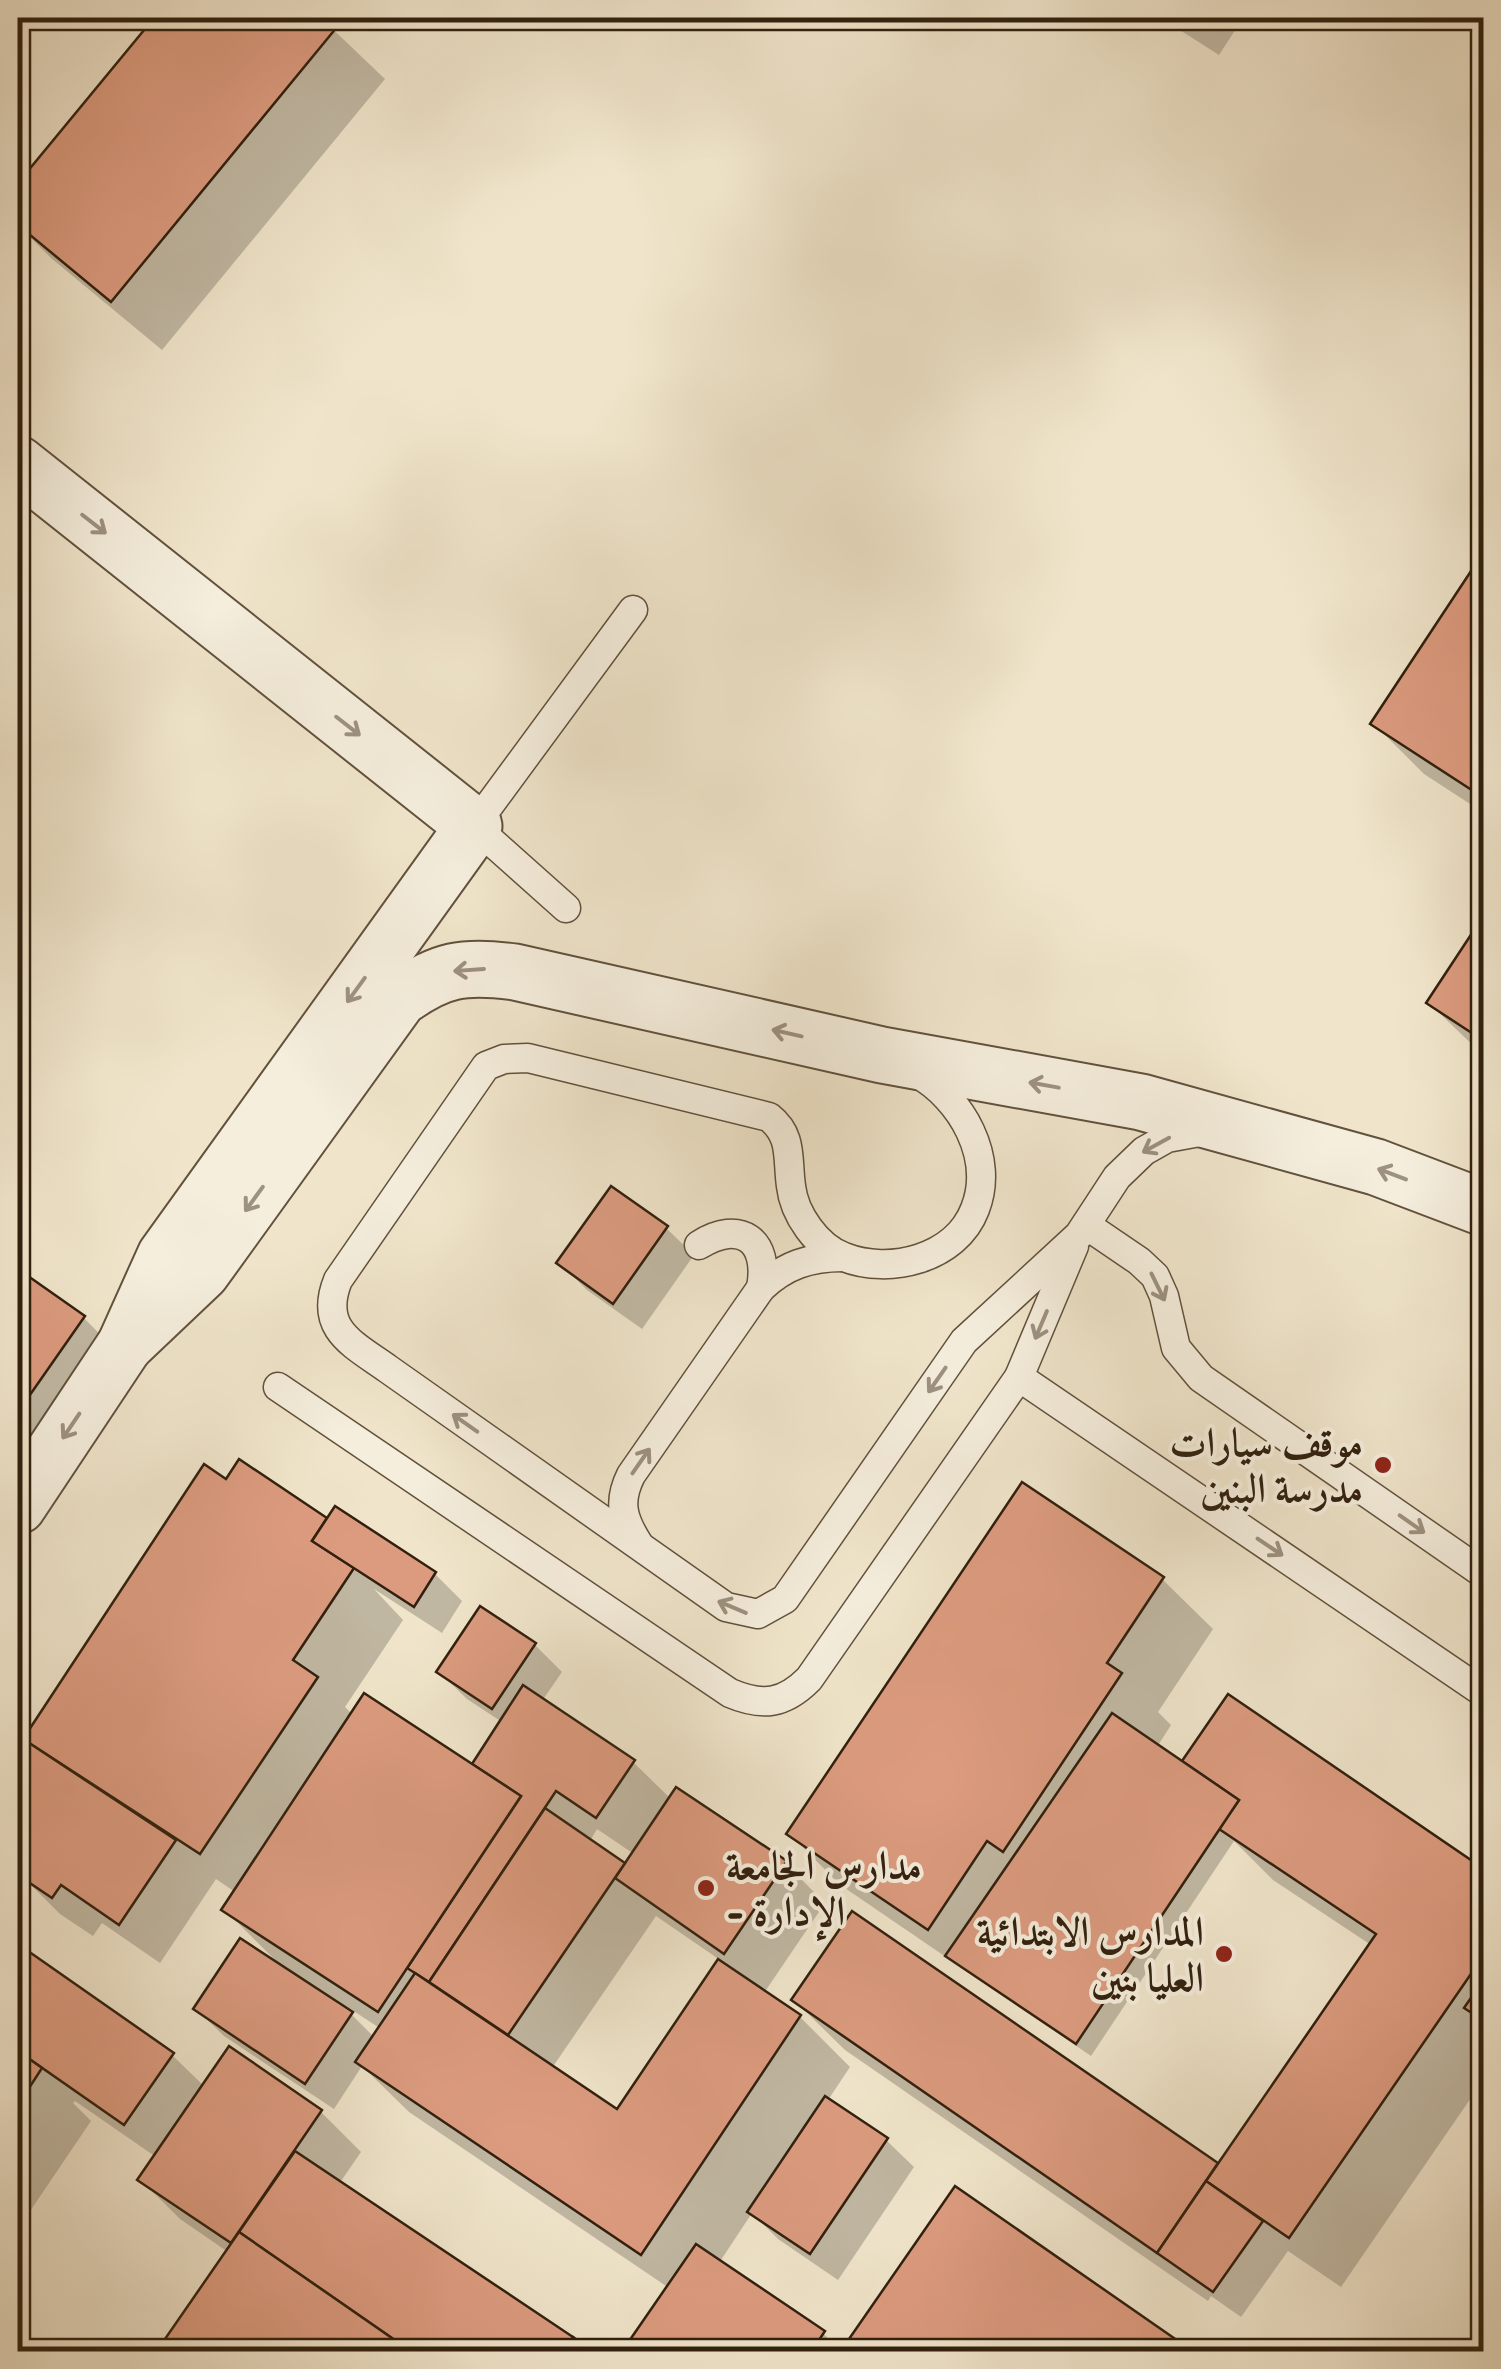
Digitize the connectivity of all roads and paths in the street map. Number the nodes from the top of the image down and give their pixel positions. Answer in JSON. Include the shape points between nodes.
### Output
{"nodes":[{"id":1,"x":18,"y":464,"type":"edge"},
{"id":2,"x":634,"y":610,"type":"dead end"},
{"id":3,"x":474,"y":826,"type":"junction"},
{"id":4,"x":566,"y":908,"type":"dead end"},
{"id":5,"x":882,"y":1055,"type":"junction"},
{"id":6,"x":1251,"y":1130,"type":"junction"},
{"id":7,"x":1484,"y":1208,"type":"edge"},
{"id":8,"x":1082,"y":1230,"type":"junction"},
{"id":9,"x":699,"y":1244,"type":"dead end"},
{"id":10,"x":843,"y":1257,"type":"junction"},
{"id":11,"x":761,"y":1288,"type":"junction"},
{"id":12,"x":126,"y":1345,"type":"junction"},
{"id":13,"x":1019,"y":1377,"type":"junction"},
{"id":14,"x":278,"y":1387,"type":"dead end"},
{"id":15,"x":18,"y":1506,"type":"edge"},
{"id":16,"x":642,"y":1548,"type":"junction"},
{"id":17,"x":1484,"y":1574,"type":"edge"},
{"id":18,"x":1484,"y":1693,"type":"edge"}],
"edges":[{"from":1,"to":3,"type":"street","one_way":true},
{"from":2,"to":3,"type":"lane"},
{"from":3,"to":4,"type":"lane"},
{"from":3,"to":12,"type":"street","one_way":true,"via":[[164,1256]]},
{"from":6,"to":5,"type":"street","one_way":true,"via":[[1141,1102]]},
{"from":5,"to":10,"type":"lane","via":[[924,1078],[964,1118],[982,1182],[975,1212],[938,1251],[885,1265]]},
{"from":5,"to":12,"type":"street","one_way":true,"via":[[514,972],[464,968],[442,974],[398,999],[202,1272]]},
{"from":7,"to":6,"type":"street","one_way":true},
{"from":6,"to":8,"type":"lane","one_way":true,"via":[[1196,1131],[1144,1150]]},
{"from":8,"to":13,"type":"lane","one_way":true},
{"from":8,"to":16,"type":"lane","one_way":true,"via":[[964,1341],[785,1599],[758,1614],[726,1608]]},
{"from":8,"to":17,"type":"lane","one_way":true,"via":[[1155,1276],[1176,1348],[1201,1378]]},
{"from":9,"to":11,"type":"lane","via":[[728,1233],[754,1242],[763,1254]]},
{"from":10,"to":11,"type":"lane","via":[[798,1263]]},
{"from":16,"to":10,"type":"lane","one_way":true,"via":[[336,1326],[331,1296],[338,1280],[474,1080],[486,1066],[528,1058],[769,1117],[786,1136],[800,1216]]},
{"from":16,"to":11,"type":"lane","one_way":true,"via":[[628,1528],[622,1492]]},
{"from":12,"to":15,"type":"street","one_way":true},
{"from":13,"to":14,"type":"lane","via":[[809,1679],[774,1702],[730,1694]]},
{"from":13,"to":18,"type":"lane","one_way":true}]}
